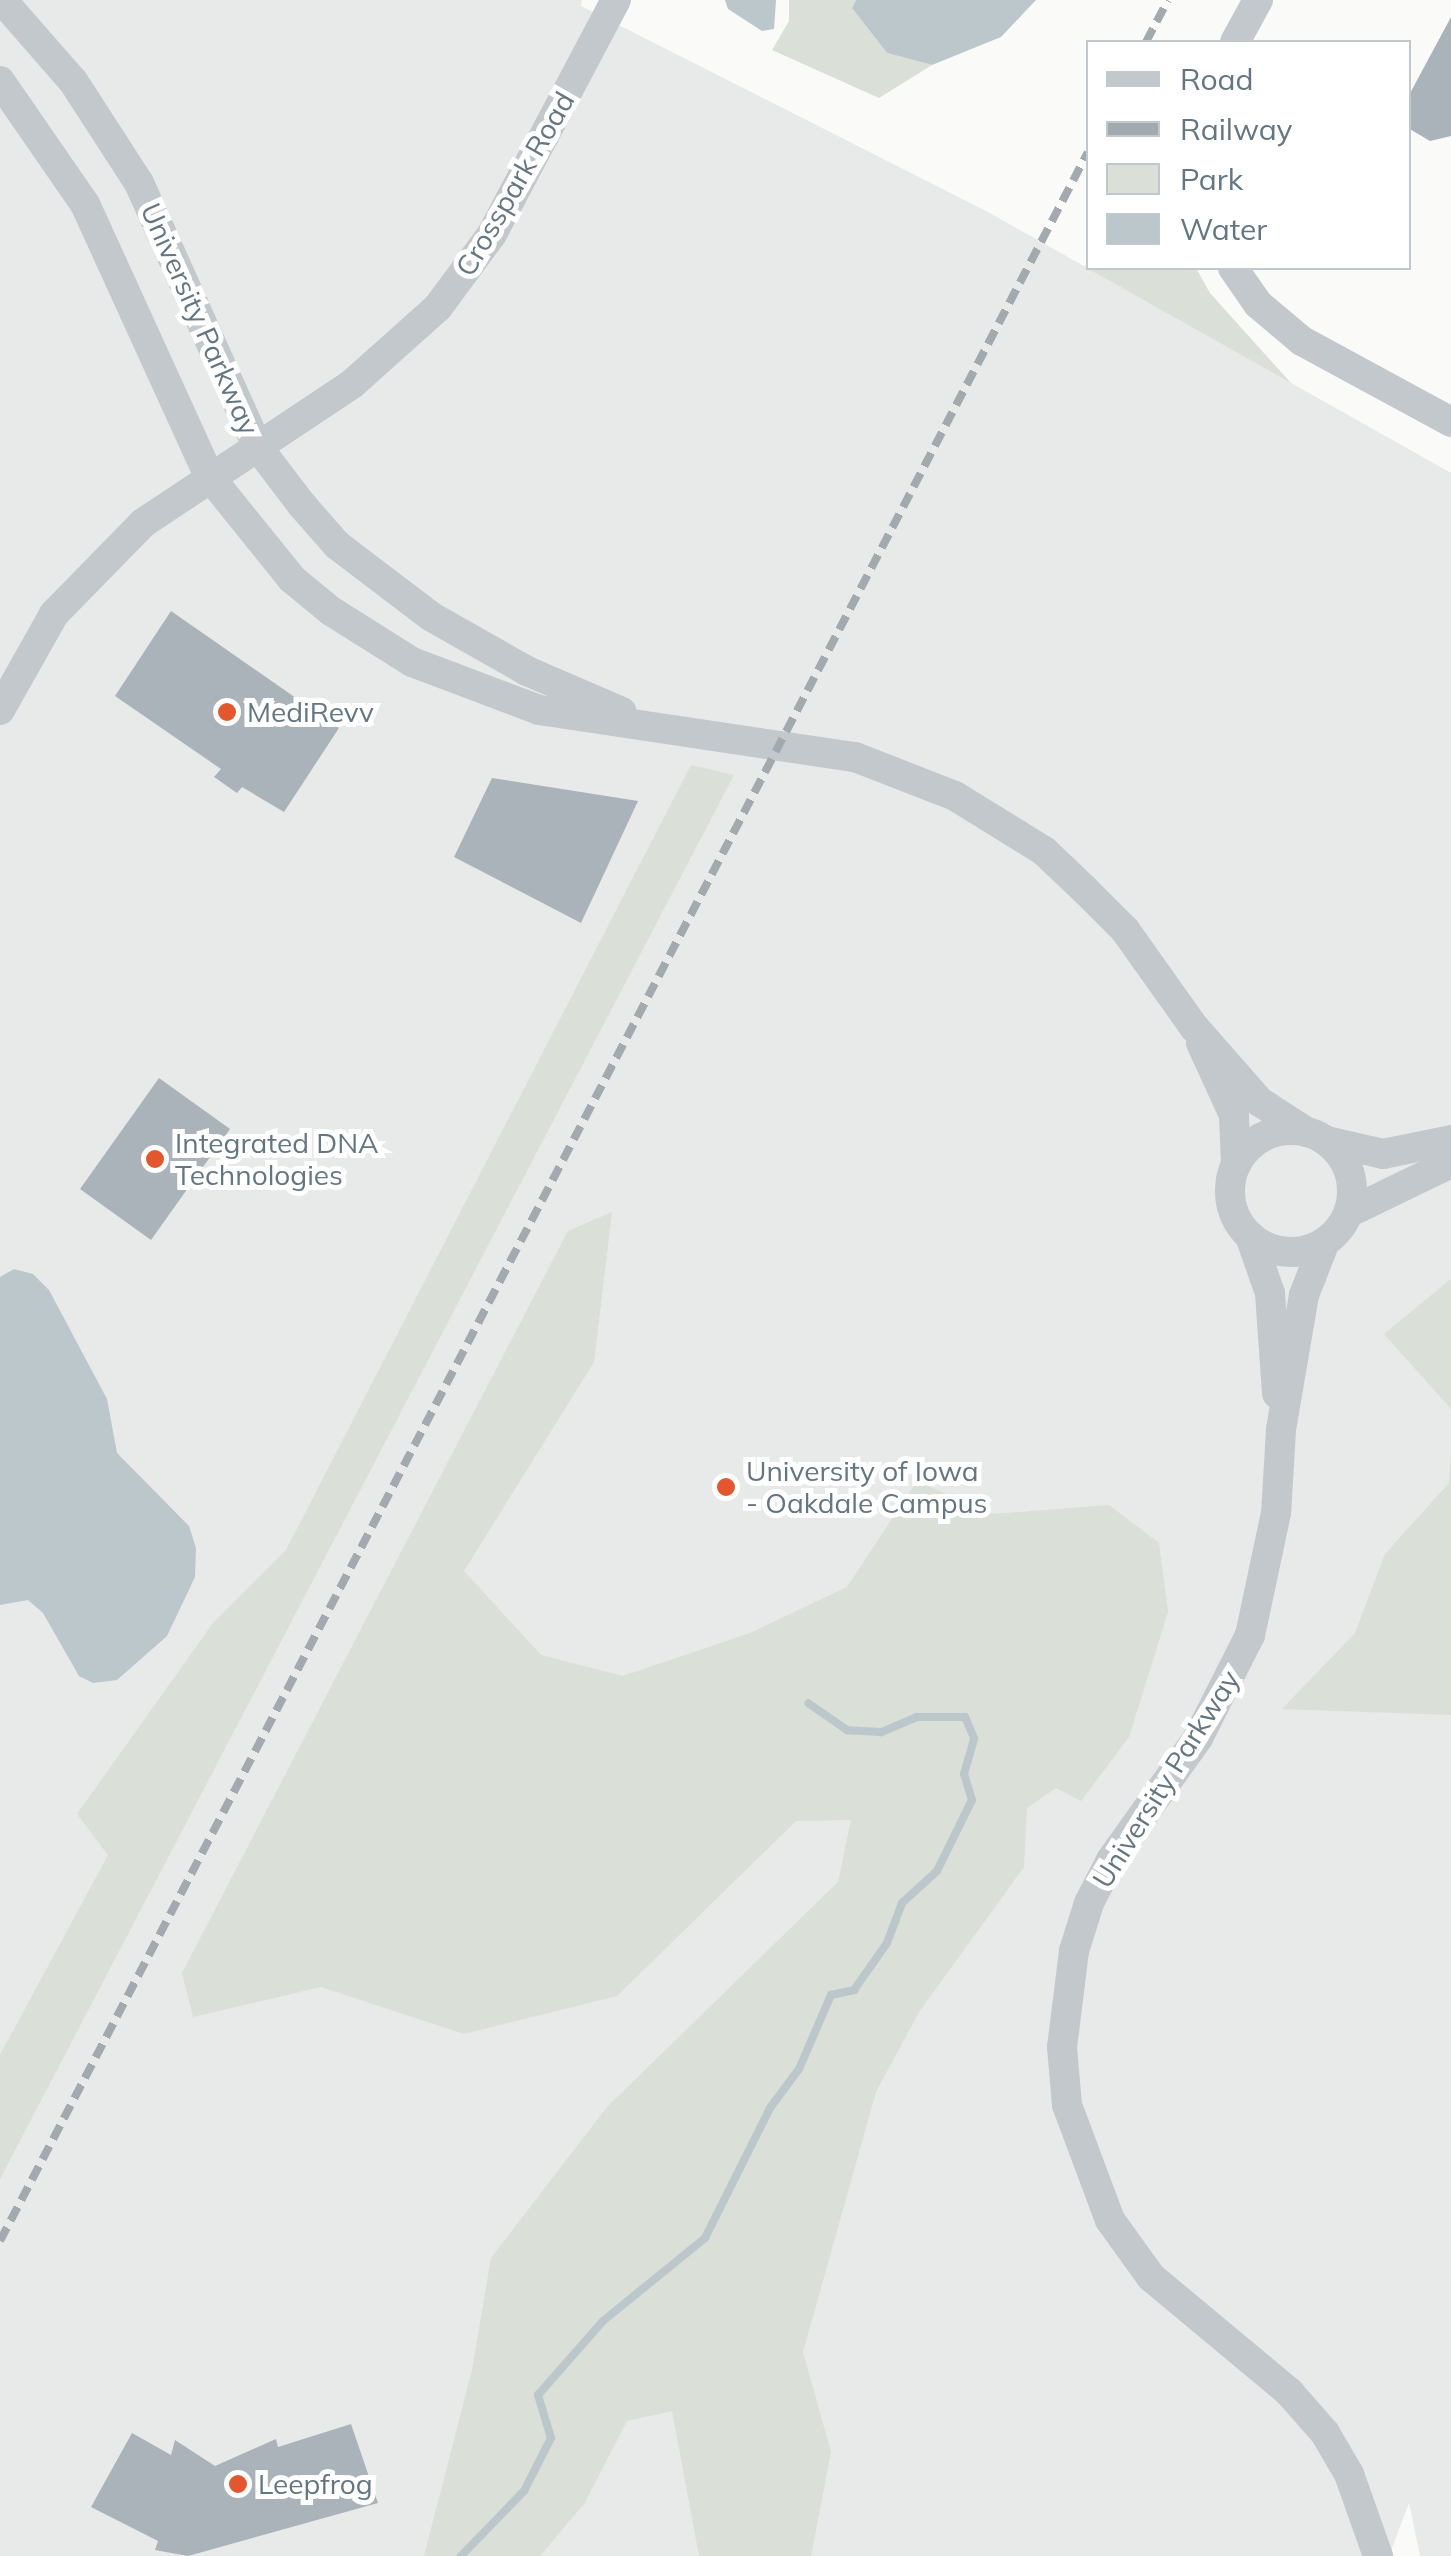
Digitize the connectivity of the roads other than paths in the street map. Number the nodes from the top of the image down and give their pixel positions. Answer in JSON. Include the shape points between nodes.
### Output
{"nodes":[{"id":1,"x":2,"y":0,"type":"edge"},
{"id":2,"x":616,"y":0,"type":"edge"},
{"id":3,"x":1258,"y":0,"type":"edge"},
{"id":4,"x":1236,"y":40,"type":"edge"},
{"id":5,"x":0,"y":81,"type":"edge"},
{"id":6,"x":1234,"y":270,"type":"edge"},
{"id":7,"x":1451,"y":422,"type":"edge"},
{"id":8,"x":257,"y":446,"type":"junction"},
{"id":9,"x":209,"y":476,"type":"junction"},
{"id":10,"x":0,"y":710,"type":"edge"},
{"id":11,"x":640,"y":720,"type":"junction"},
{"id":12,"x":1194,"y":1027,"type":"junction"},
{"id":13,"x":1316,"y":1136,"type":"junction"},
{"id":14,"x":1451,"y":1140,"type":"edge"},
{"id":15,"x":1451,"y":1162,"type":"edge"},
{"id":16,"x":1236,"y":1165,"type":"junction"},
{"id":17,"x":1350,"y":1212,"type":"junction"},
{"id":18,"x":1250,"y":1236,"type":"junction"},
{"id":19,"x":1324,"y":1244,"type":"junction"},
{"id":20,"x":1281,"y":1430,"type":"junction"},
{"id":21,"x":1378,"y":2556,"type":"edge"}],
"edges":[{"from":1,"to":8,"type":"street","name":"University Parkway","via":[[72,81],[139,183]]},
{"from":2,"to":8,"type":"street","name":"Crosspark Road","via":[[466,274],[391,354]]},
{"from":3,"to":4,"type":"street"},
{"from":5,"to":9,"type":"street","name":"University Parkway","via":[[85,204]]},
{"from":6,"to":7,"type":"street","via":[[1258,304],[1302,341]]},
{"from":8,"to":9,"type":"street","name":"Crosspark Road"},
{"from":8,"to":11,"type":"street","name":"University Parkway","via":[[337,545],[377,580],[527,672]]},
{"from":9,"to":10,"type":"street","name":"Crosspark Road","via":[[144,523],[64,602],[34,642]]},
{"from":9,"to":11,"type":"street","name":"University Parkway","via":[[292,579],[374,642],[539,710]]},
{"from":11,"to":12,"type":"street","name":"University Parkway","via":[[855,757],[955,796],[1044,852],[1084,888],[1161,974]]},
{"from":12,"to":13,"type":"street","name":"University Parkway","via":[[1260,1102]]},
{"from":12,"to":16,"type":"street","name":"University Parkway","via":[[1234,1115]]},
{"from":13,"to":14,"type":"street","via":[[1383,1154]]},
{"from":13,"to":16,"type":"street","via":[[1270,1133]]},
{"from":13,"to":17,"type":"street","via":[[1351,1173]]},
{"from":15,"to":17,"type":"street"},
{"from":16,"to":18,"type":"street","via":[[1230,1197]]},
{"from":17,"to":19,"type":"street"},
{"from":18,"to":19,"type":"street","via":[[1284,1252]]},
{"from":18,"to":20,"type":"street","name":"University Parkway","via":[[1270,1293]]},
{"from":19,"to":20,"type":"street","name":"University Parkway","via":[[1304,1295]]},
{"from":20,"to":21,"type":"street","name":"University Parkway","via":[[1276,1513],[1250,1635],[1198,1738],[1112,1860],[1074,1951],[1062,2047],[1067,2104],[1110,2220],[1151,2278],[1289,2392],[1326,2433],[1349,2474]]}]}
